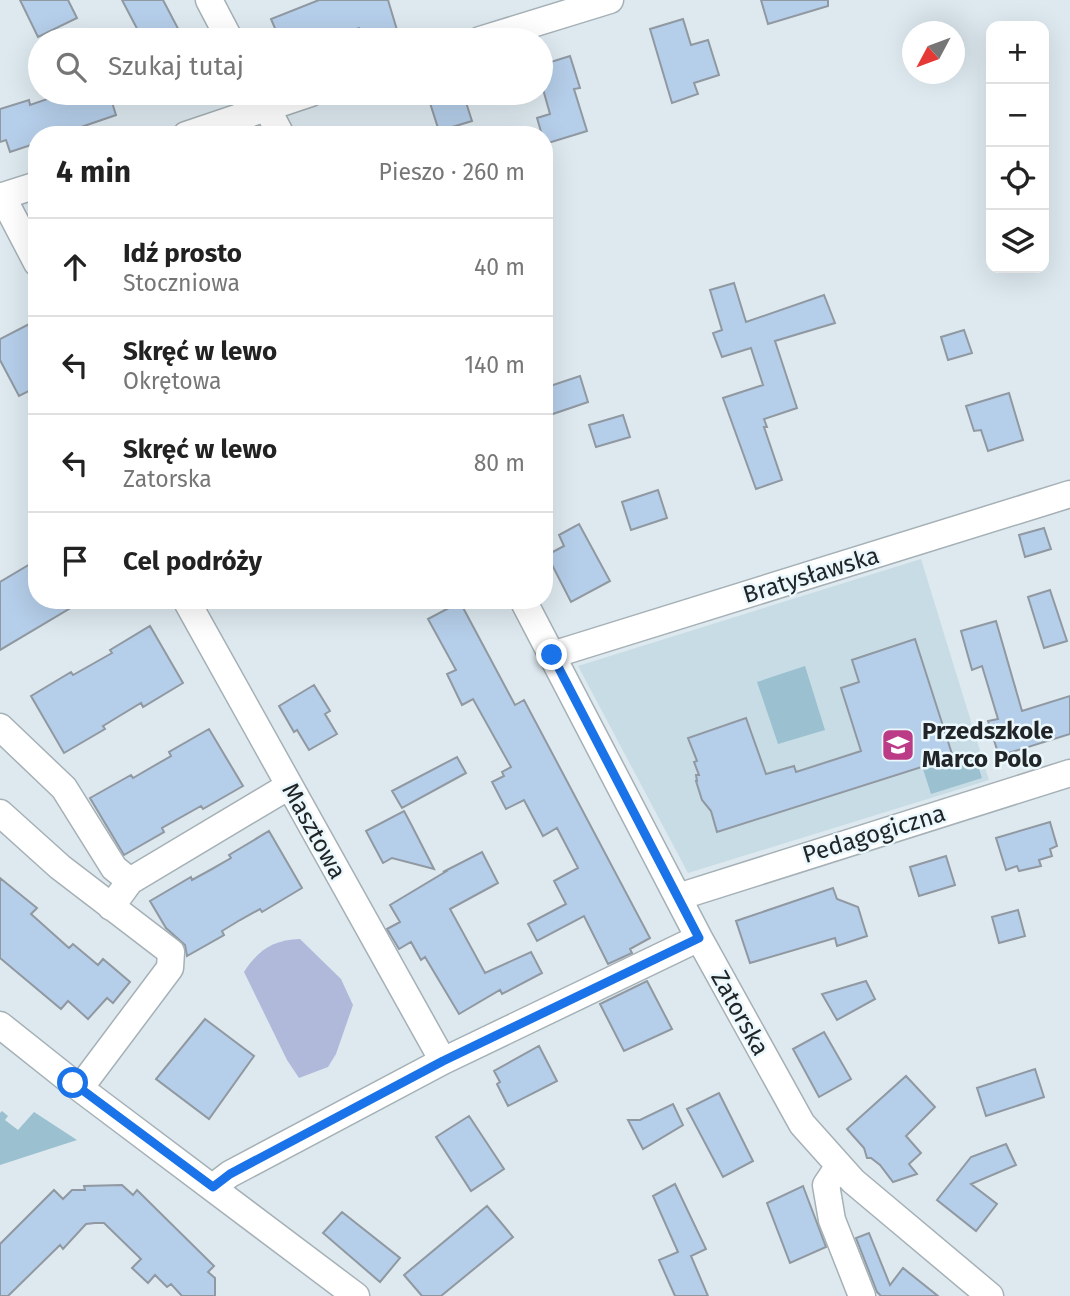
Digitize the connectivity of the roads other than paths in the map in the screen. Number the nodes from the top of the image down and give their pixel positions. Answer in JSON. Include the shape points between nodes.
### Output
{"nodes":[{"id":1,"x":209,"y":0,"type":"edge"},
{"id":2,"x":610,"y":0,"type":"edge"},
{"id":3,"x":224,"y":28,"type":"edge"},
{"id":4,"x":519,"y":28,"type":"edge"},
{"id":5,"x":251,"y":105,"type":"edge"},
{"id":6,"x":265,"y":105,"type":"edge"},
{"id":7,"x":206,"y":126,"type":"edge"},
{"id":8,"x":276,"y":126,"type":"edge"},
{"id":9,"x":28,"y":188,"type":"edge"},
{"id":10,"x":1,"y":196,"type":"edge"},
{"id":11,"x":28,"y":246,"type":"edge"},
{"id":12,"x":1070,"y":494,"type":"edge"},
{"id":13,"x":191,"y":609,"type":"edge"},
{"id":14,"x":528,"y":609,"type":"edge"},
{"id":15,"x":552,"y":655,"type":"junction"},
{"id":16,"x":0,"y":727,"type":"edge"},
{"id":17,"x":1070,"y":773,"type":"edge"},
{"id":18,"x":289,"y":786,"type":"junction"},
{"id":19,"x":0,"y":813,"type":"edge"},
{"id":20,"x":130,"y":881,"type":"junction"},
{"id":21,"x":678,"y":897,"type":"junction"},
{"id":22,"x":111,"y":907,"type":"junction"},
{"id":23,"x":699,"y":938,"type":"junction"},
{"id":24,"x":0,"y":1025,"type":"edge"},
{"id":25,"x":443,"y":1061,"type":"junction"},
{"id":26,"x":80,"y":1088,"type":"junction"},
{"id":27,"x":838,"y":1167,"type":"junction"},
{"id":28,"x":213,"y":1187,"type":"junction"},
{"id":29,"x":356,"y":1296,"type":"edge"},
{"id":30,"x":862,"y":1296,"type":"edge"},
{"id":31,"x":990,"y":1296,"type":"edge"}],
"edges":[{"from":1,"to":3,"type":"street"},
{"from":2,"to":4,"type":"street"},
{"from":5,"to":7,"type":"street"},
{"from":6,"to":8,"type":"street"},
{"from":9,"to":10,"type":"street"},
{"from":10,"to":11,"type":"street"},
{"from":12,"to":15,"type":"street","name":"Bratysławska"},
{"from":13,"to":18,"type":"street","name":"Masztowa"},
{"from":14,"to":15,"type":"street","name":"Zatorska"},
{"from":15,"to":21,"type":"street","name":"Zatorska"},
{"from":16,"to":20,"type":"street","via":[[64,788],[114,868]]},
{"from":17,"to":21,"type":"street","name":"Pedagogiczna"},
{"from":18,"to":20,"type":"street"},
{"from":18,"to":25,"type":"street","name":"Masztowa"},
{"from":19,"to":22,"type":"street"},
{"from":20,"to":22,"type":"street"},
{"from":21,"to":23,"type":"street","name":"Zatorska"},
{"from":22,"to":26,"type":"street","via":[[171,952],[170,968]]},
{"from":23,"to":25,"type":"street"},
{"from":23,"to":27,"type":"street","name":"Zatorska","via":[[802,1124]]},
{"from":24,"to":26,"type":"street"},
{"from":25,"to":28,"type":"street"},
{"from":26,"to":28,"type":"street"},
{"from":27,"to":30,"type":"street","via":[[826,1185],[832,1220]]},
{"from":27,"to":31,"type":"street","name":"Zatorska"},
{"from":28,"to":29,"type":"street"}]}
